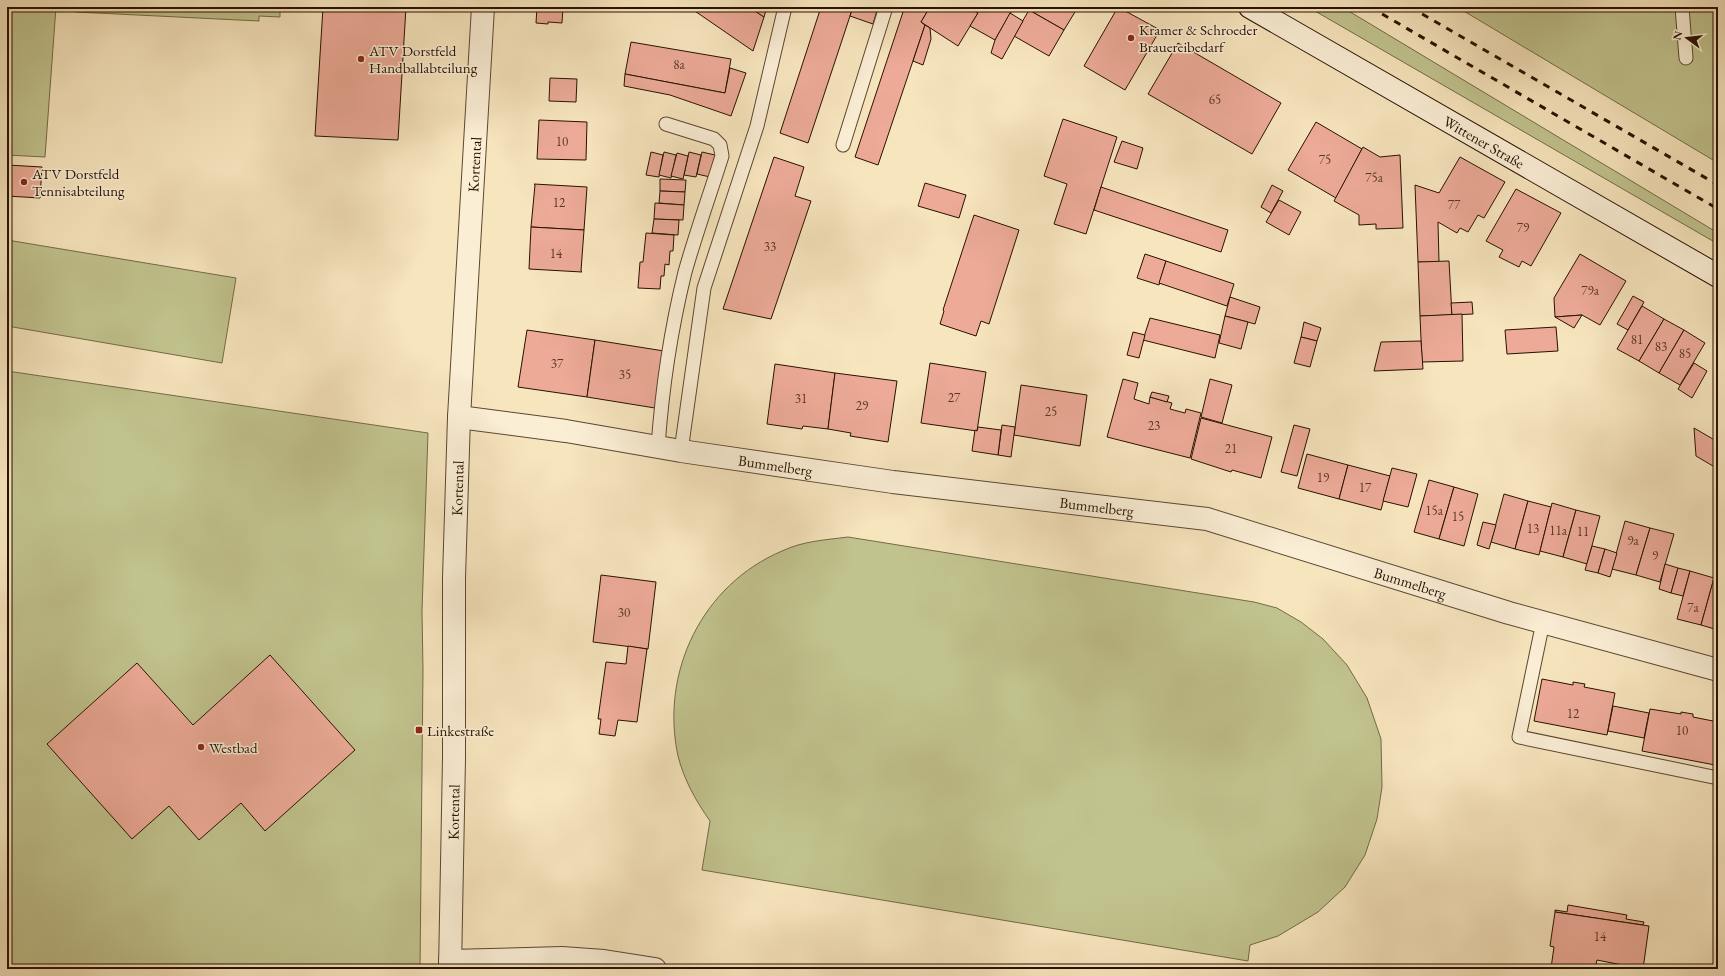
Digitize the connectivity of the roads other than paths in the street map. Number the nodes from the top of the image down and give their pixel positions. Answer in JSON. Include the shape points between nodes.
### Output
{"nodes":[{"id":1,"x":483,"y":7,"type":"edge"},
{"id":2,"x":785,"y":7,"type":"edge"},
{"id":3,"x":886,"y":7,"type":"edge"},
{"id":4,"x":1250,"y":7,"type":"edge"},
{"id":5,"x":1682,"y":7,"type":"edge"},
{"id":6,"x":1686,"y":58,"type":"dead end"},
{"id":7,"x":666,"y":124,"type":"dead end"},
{"id":8,"x":843,"y":145,"type":"dead end"},
{"id":9,"x":1718,"y":276,"type":"edge"},
{"id":10,"x":459,"y":418,"type":"junction"},
{"id":11,"x":658,"y":447,"type":"junction"},
{"id":12,"x":681,"y":451,"type":"junction"},
{"id":13,"x":1543,"y":622,"type":"junction"},
{"id":14,"x":1718,"y":670,"type":"edge"},
{"id":15,"x":1718,"y":778,"type":"edge"},
{"id":16,"x":450,"y":965,"type":"edge"},
{"id":17,"x":654,"y":969,"type":"edge"}],
"edges":[{"from":1,"to":10,"type":"street","name":"Kortental"},
{"from":2,"to":12,"type":"lane","via":[[757,126],[704,288]]},
{"from":3,"to":8,"type":"lane"},
{"from":4,"to":9,"type":"street","name":"Wittener Straße"},
{"from":5,"to":6,"type":"lane"},
{"from":7,"to":11,"type":"lane","via":[[714,139],[720,145],[722,156],[680,293],[672,332]]},
{"from":10,"to":11,"type":"street","name":"Bummelberg","via":[[566,431]]},
{"from":10,"to":16,"type":"street","name":"Kortental","via":[[454,578]]},
{"from":11,"to":12,"type":"street","name":"Bummelberg"},
{"from":12,"to":13,"type":"street","name":"Bummelberg","via":[[893,482],[1207,519]]},
{"from":13,"to":14,"type":"street","name":"Bummelberg"},
{"from":13,"to":15,"type":"lane","via":[[1520,737]]},
{"from":16,"to":17,"type":"street","via":[[562,958],[604,961]]}]}
